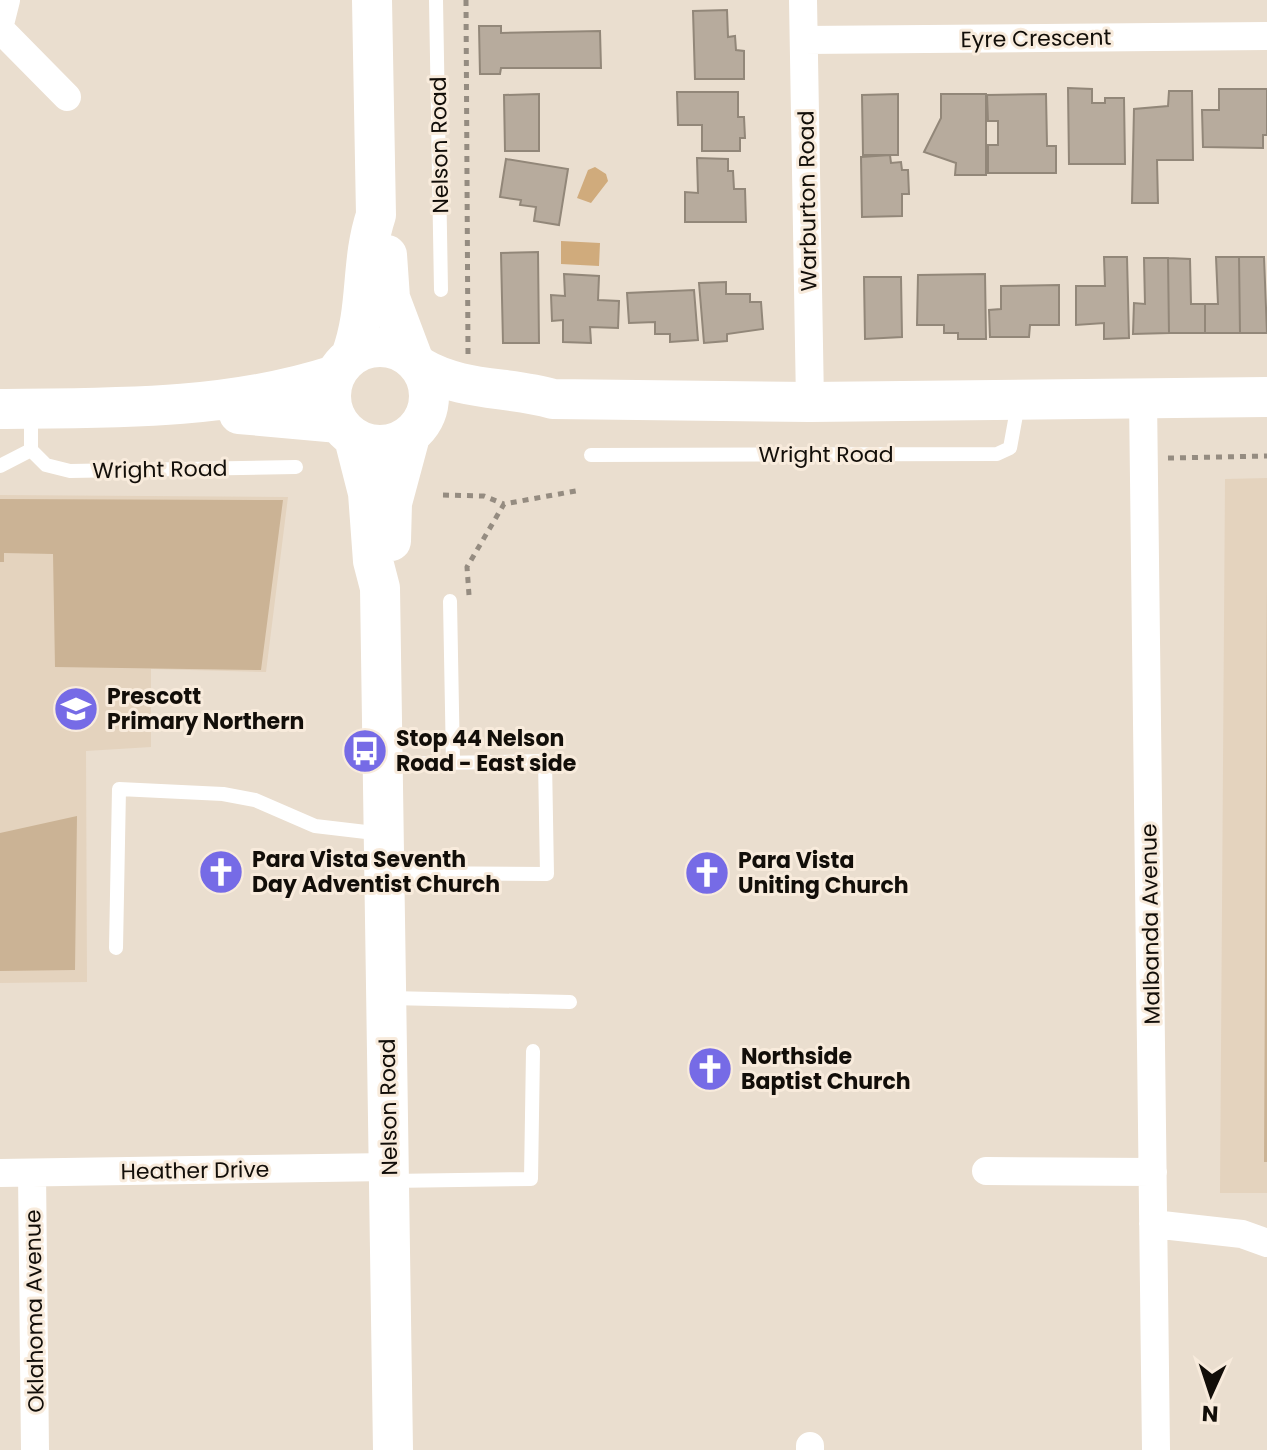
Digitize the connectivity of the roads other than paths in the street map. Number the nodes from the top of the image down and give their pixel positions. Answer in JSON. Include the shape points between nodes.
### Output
{"nodes":[{"id":1,"x":6,"y":0,"type":"edge"},
{"id":2,"x":372,"y":0,"type":"edge"},
{"id":3,"x":436,"y":0,"type":"edge"},
{"id":4,"x":803,"y":0,"type":"edge"},
{"id":5,"x":0,"y":26,"type":"edge"},
{"id":6,"x":1267,"y":36,"type":"edge"},
{"id":7,"x":804,"y":40,"type":"junction"},
{"id":8,"x":67,"y":97,"type":"dead end"},
{"id":9,"x":376,"y":215,"type":"junction"},
{"id":10,"x":441,"y":290,"type":"dead end"},
{"id":11,"x":416,"y":363,"type":"junction"},
{"id":12,"x":343,"y":365,"type":"junction"},
{"id":13,"x":1267,"y":397,"type":"edge"},
{"id":14,"x":1143,"y":398,"type":"junction"},
{"id":15,"x":553,"y":399,"type":"junction"},
{"id":16,"x":1019,"y":400,"type":"junction"},
{"id":17,"x":810,"y":402,"type":"junction"},
{"id":18,"x":192,"y":405,"type":"junction"},
{"id":19,"x":16,"y":409,"type":"edge"},
{"id":20,"x":346,"y":431,"type":"junction"},
{"id":21,"x":415,"y":432,"type":"junction"},
{"id":22,"x":31,"y":450,"type":"junction"},
{"id":23,"x":591,"y":455,"type":"dead end"},
{"id":24,"x":0,"y":466,"type":"edge"},
{"id":25,"x":296,"y":467,"type":"dead end"},
{"id":26,"x":380,"y":588,"type":"junction"},
{"id":27,"x":450,"y":601,"type":"dead end"},
{"id":28,"x":453,"y":763,"type":"junction"},
{"id":29,"x":383,"y":765,"type":"junction"},
{"id":30,"x":383,"y":834,"type":"junction"},
{"id":31,"x":384,"y":873,"type":"junction"},
{"id":32,"x":116,"y":948,"type":"dead end"},
{"id":33,"x":386,"y":998,"type":"junction"},
{"id":34,"x":570,"y":1002,"type":"dead end"},
{"id":35,"x":533,"y":1051,"type":"dead end"},
{"id":36,"x":986,"y":1171,"type":"dead end"},
{"id":37,"x":1153,"y":1172,"type":"junction"},
{"id":38,"x":0,"y":1173,"type":"edge"},
{"id":39,"x":32,"y":1173,"type":"junction"},
{"id":40,"x":390,"y":1174,"type":"junction"},
{"id":41,"x":1153,"y":1224,"type":"junction"},
{"id":42,"x":1267,"y":1243,"type":"edge"},
{"id":43,"x":35,"y":1450,"type":"edge"},
{"id":44,"x":393,"y":1450,"type":"edge"},
{"id":45,"x":1156,"y":1450,"type":"edge"}],
"edges":[{"from":1,"to":5,"type":"street"},
{"from":2,"to":9,"type":"main road"},
{"from":3,"to":10,"type":"lane","name":"Nelson Road"},
{"from":4,"to":7,"type":"street","name":"Warburton Road"},
{"from":5,"to":8,"type":"street"},
{"from":6,"to":7,"type":"street","name":"Eyre Crescent"},
{"from":7,"to":17,"type":"street","name":"Warburton Road"},
{"from":9,"to":11,"type":"main road","via":[[386,238],[393,310]]},
{"from":9,"to":12,"type":"main road","via":[[367,247],[365,310]]},
{"from":11,"to":12,"type":"main road","via":[[382,347],[366,349]]},
{"from":11,"to":15,"type":"main road","via":[[458,384]]},
{"from":11,"to":21,"type":"main road","via":[[430,398]]},
{"from":12,"to":18,"type":"main road","via":[[293,388]]},
{"from":12,"to":20,"type":"main road","via":[[331,403]]},
{"from":13,"to":14,"type":"main road"},
{"from":14,"to":16,"type":"main road"},
{"from":14,"to":37,"type":"street","name":"Malbanda Avenue"},
{"from":15,"to":17,"type":"main road"},
{"from":15,"to":21,"type":"main road","via":[[532,406],[474,410]]},
{"from":16,"to":17,"type":"main road"},
{"from":16,"to":23,"type":"lane","name":"Wright Road","via":[[1010,448],[997,454]]},
{"from":18,"to":19,"type":"main road"},
{"from":18,"to":20,"type":"main road"},
{"from":19,"to":22,"type":"lane"},
{"from":20,"to":21,"type":"main road","via":[[386,446]]},
{"from":20,"to":26,"type":"main road","name":"Nelson Road","via":[[368,493]]},
{"from":21,"to":26,"type":"main road","name":"Nelson Road","via":[[394,494],[390,558]]},
{"from":22,"to":24,"type":"lane"},
{"from":22,"to":25,"type":"lane","name":"Wright Road","via":[[46,465],[70,471]]},
{"from":26,"to":29,"type":"main road","name":"Nelson Road"},
{"from":27,"to":28,"type":"lane"},
{"from":28,"to":29,"type":"lane"},
{"from":28,"to":31,"type":"lane","via":[[545,761],[547,874]]},
{"from":29,"to":30,"type":"main road","name":"Nelson Road"},
{"from":30,"to":31,"type":"main road","name":"Nelson Road"},
{"from":30,"to":32,"type":"lane","via":[[315,826],[255,800],[223,794],[119,789]]},
{"from":31,"to":33,"type":"main road","name":"Nelson Road"},
{"from":33,"to":34,"type":"lane"},
{"from":33,"to":40,"type":"main road","name":"Nelson Road"},
{"from":35,"to":40,"type":"lane","via":[[531,1179]]},
{"from":36,"to":37,"type":"street"},
{"from":37,"to":41,"type":"street","name":"Malbanda Avenue"},
{"from":38,"to":39,"type":"street","name":"Heather Drive"},
{"from":39,"to":40,"type":"street","name":"Heather Drive"},
{"from":39,"to":43,"type":"street","name":"Oklahoma Avenue"},
{"from":40,"to":44,"type":"main road","name":"Nelson Road"},
{"from":41,"to":42,"type":"street","via":[[1242,1234]]},
{"from":41,"to":45,"type":"street","name":"Malbanda Avenue"}]}
